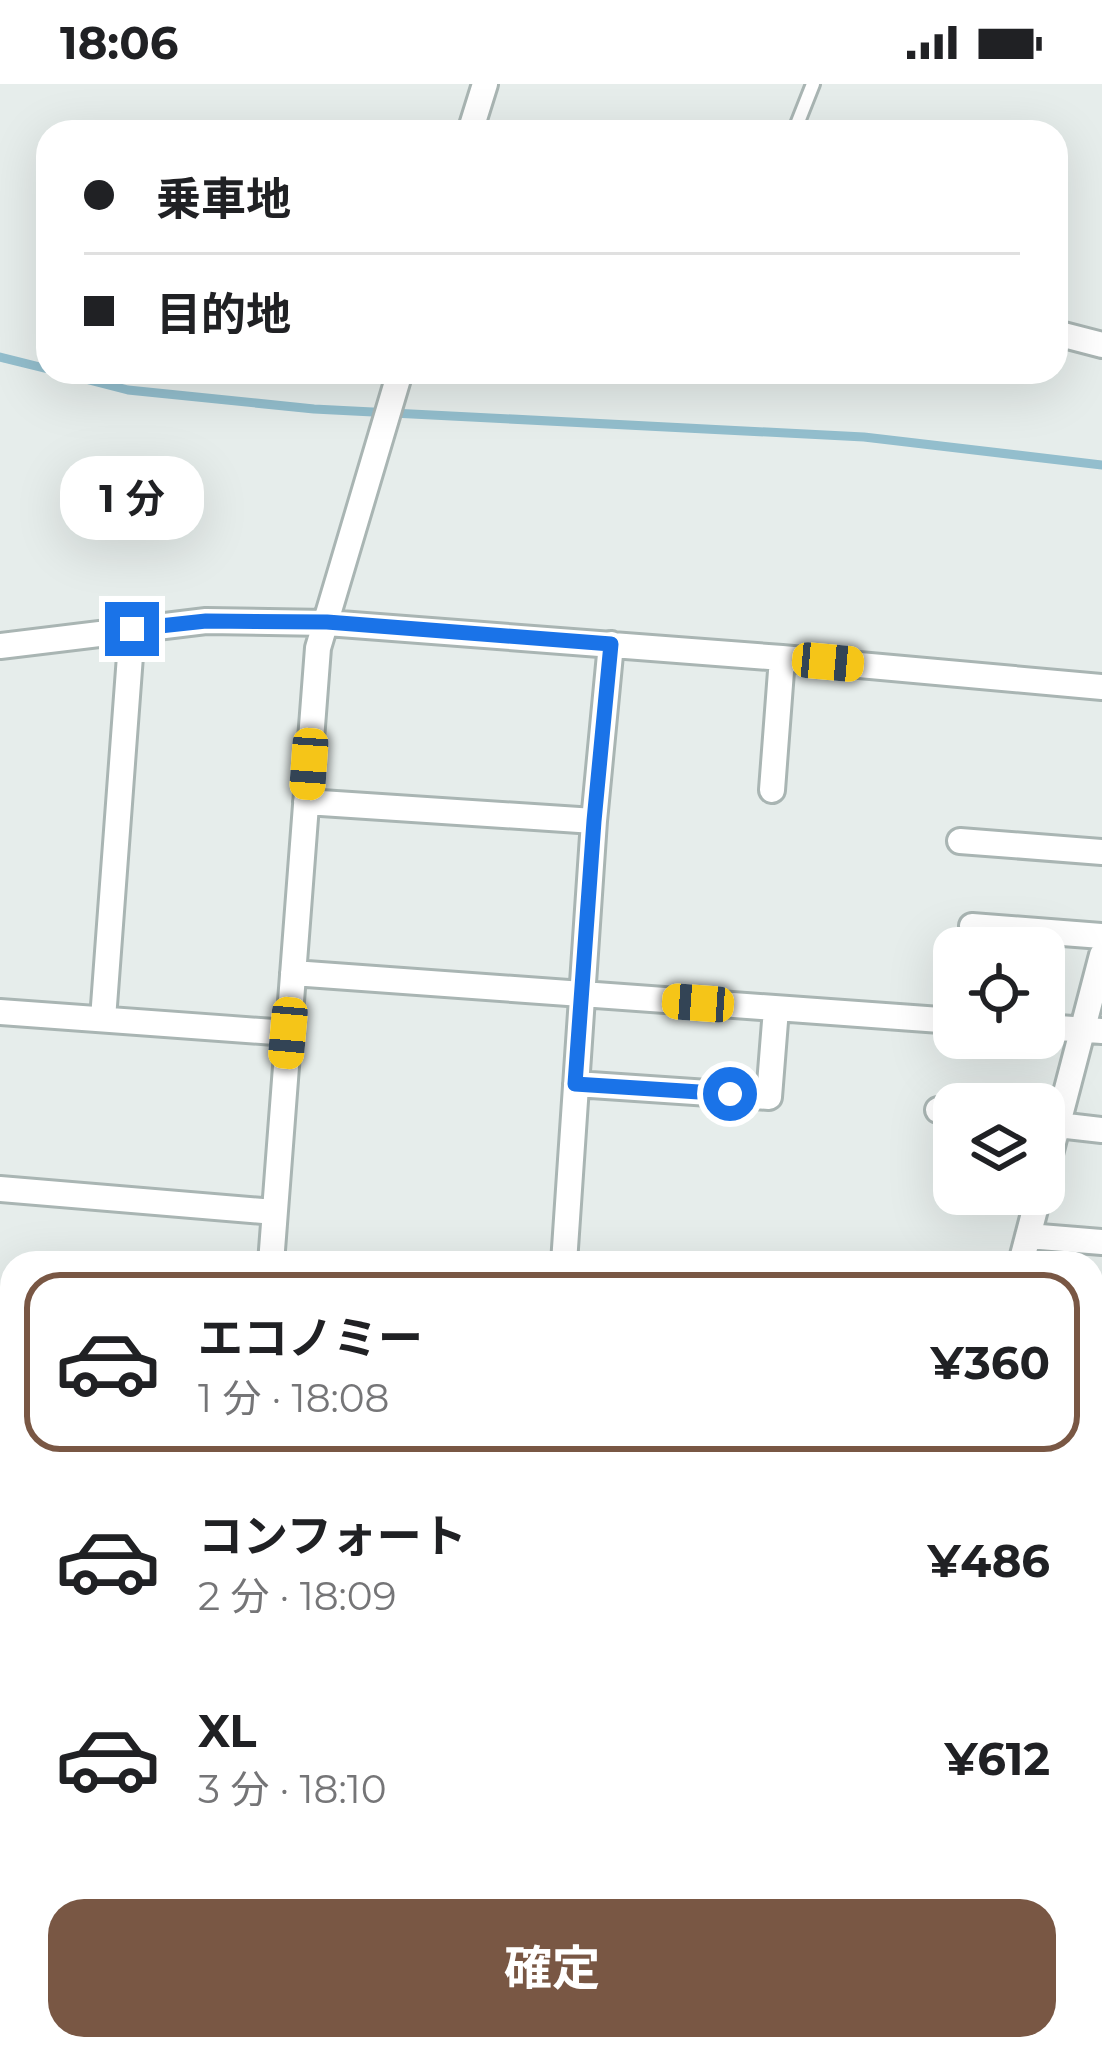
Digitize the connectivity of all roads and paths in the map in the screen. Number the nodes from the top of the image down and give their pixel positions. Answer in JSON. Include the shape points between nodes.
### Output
{"nodes":[{"id":1,"x":485,"y":84,"type":"edge"},
{"id":2,"x":813,"y":84,"type":"edge"},
{"id":3,"x":474,"y":120,"type":"edge"},
{"id":4,"x":799,"y":120,"type":"edge"},
{"id":5,"x":1068,"y":336,"type":"edge"},
{"id":6,"x":1102,"y":345,"type":"edge"},
{"id":7,"x":396,"y":384,"type":"edge"},
{"id":8,"x":327,"y":622,"type":"junction"},
{"id":9,"x":132,"y":629,"type":"junction"},
{"id":10,"x":611,"y":644,"type":"junction"},
{"id":11,"x":0,"y":646,"type":"edge"},
{"id":12,"x":782,"y":658,"type":"junction"},
{"id":13,"x":1102,"y":687,"type":"edge"},
{"id":14,"x":772,"y":790,"type":"dead end"},
{"id":15,"x":306,"y":802,"type":"junction"},
{"id":16,"x":594,"y":821,"type":"junction"},
{"id":17,"x":960,"y":841,"type":"dead end"},
{"id":18,"x":1102,"y":852,"type":"edge"},
{"id":19,"x":972,"y":926,"type":"dead end"},
{"id":20,"x":1102,"y":936,"type":"edge"},
{"id":21,"x":1100,"y":969,"type":"edge"},
{"id":22,"x":293,"y":973,"type":"junction"},
{"id":23,"x":581,"y":994,"type":"junction"},
{"id":24,"x":776,"y":1009,"type":"junction"},
{"id":25,"x":0,"y":1012,"type":"edge"},
{"id":26,"x":103,"y":1019,"type":"junction"},
{"id":27,"x":933,"y":1020,"type":"edge"},
{"id":28,"x":1092,"y":1031,"type":"edge"},
{"id":29,"x":288,"y":1033,"type":"junction"},
{"id":30,"x":575,"y":1084,"type":"junction"},
{"id":31,"x":1065,"y":1091,"type":"edge"},
{"id":32,"x":1065,"y":1124,"type":"edge"},
{"id":33,"x":1102,"y":1130,"type":"edge"},
{"id":34,"x":0,"y":1189,"type":"edge"},
{"id":35,"x":274,"y":1212,"type":"junction"},
{"id":36,"x":1034,"y":1215,"type":"edge"},
{"id":37,"x":1028,"y":1236,"type":"junction"},
{"id":38,"x":1102,"y":1242,"type":"edge"},
{"id":39,"x":272,"y":1251,"type":"edge"},
{"id":40,"x":565,"y":1251,"type":"edge"},
{"id":41,"x":1024,"y":1251,"type":"edge"}],
"edges":[{"from":1,"to":3,"type":"street"},
{"from":2,"to":4,"type":"lane"},
{"from":5,"to":6,"type":"street"},
{"from":7,"to":8,"type":"street"},
{"from":8,"to":9,"type":"street"},
{"from":8,"to":10,"type":"street"},
{"from":8,"to":15,"type":"street"},
{"from":9,"to":11,"type":"street"},
{"from":9,"to":26,"type":"street"},
{"from":10,"to":12,"type":"street"},
{"from":10,"to":16,"type":"street"},
{"from":12,"to":13,"type":"street"},
{"from":12,"to":14,"type":"street"},
{"from":15,"to":16,"type":"street"},
{"from":15,"to":22,"type":"street"},
{"from":16,"to":23,"type":"street"},
{"from":17,"to":18,"type":"street"},
{"from":19,"to":20,"type":"street"},
{"from":21,"to":28,"type":"street"},
{"from":22,"to":23,"type":"street"},
{"from":22,"to":29,"type":"street"},
{"from":23,"to":24,"type":"street"},
{"from":23,"to":30,"type":"street"},
{"from":24,"to":27,"type":"street"},
{"from":24,"to":30,"type":"street","via":[[769,1097]]},
{"from":25,"to":26,"type":"street"},
{"from":26,"to":29,"type":"street"},
{"from":28,"to":31,"type":"street"},
{"from":29,"to":35,"type":"street"},
{"from":30,"to":40,"type":"street"},
{"from":32,"to":33,"type":"street"},
{"from":34,"to":35,"type":"street"},
{"from":35,"to":39,"type":"street"},
{"from":36,"to":37,"type":"street"},
{"from":37,"to":38,"type":"street"},
{"from":37,"to":41,"type":"street"}]}
